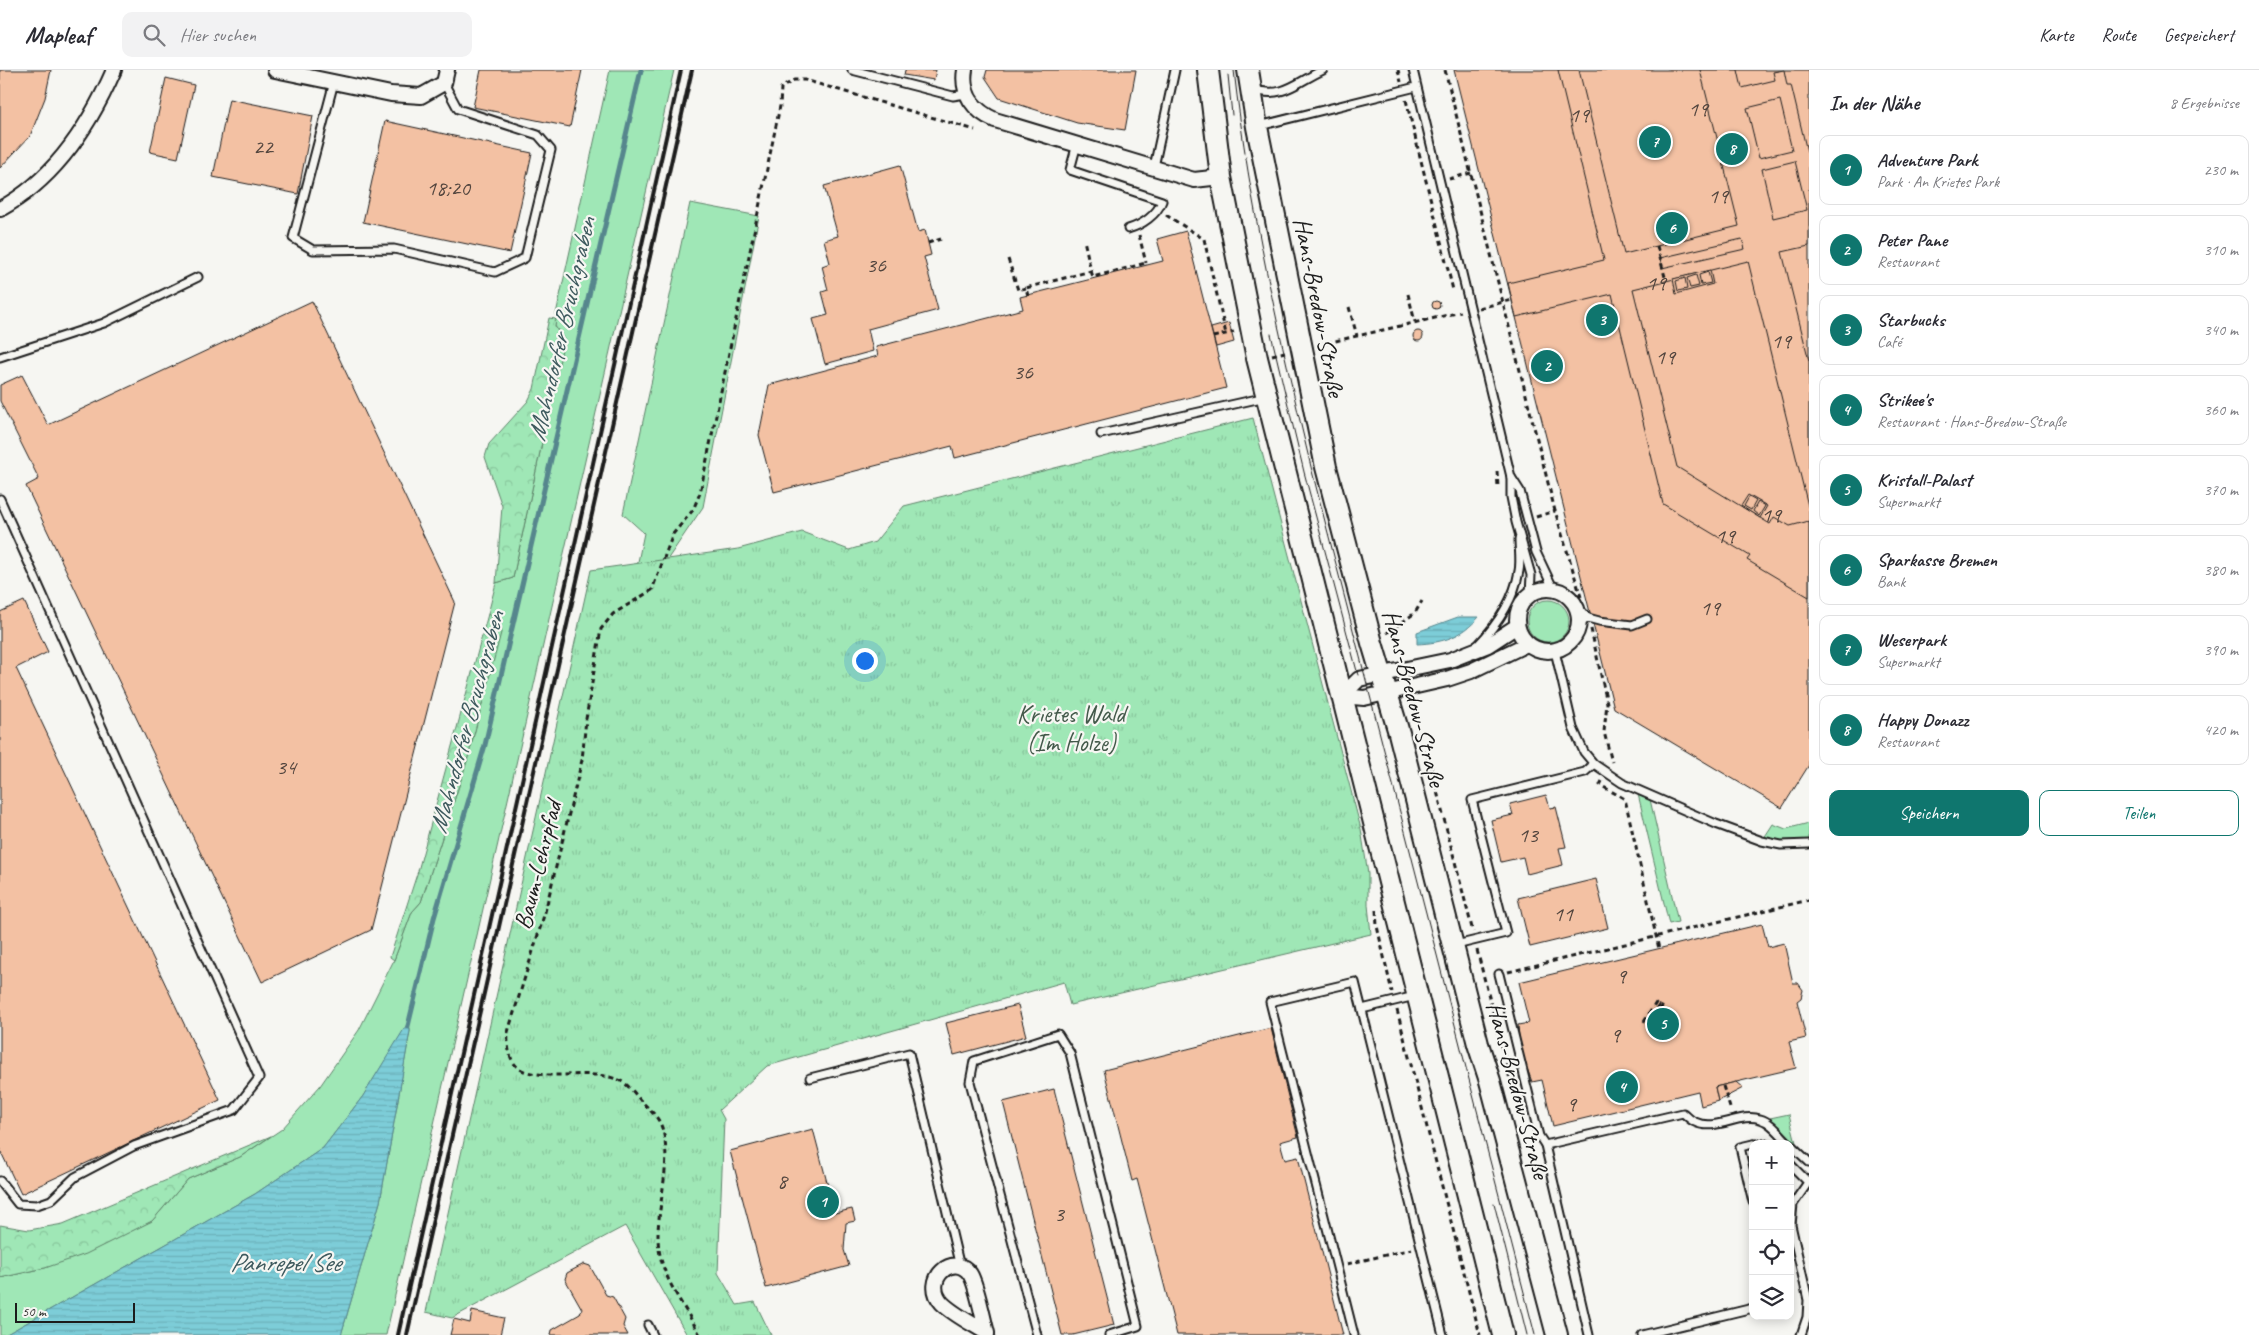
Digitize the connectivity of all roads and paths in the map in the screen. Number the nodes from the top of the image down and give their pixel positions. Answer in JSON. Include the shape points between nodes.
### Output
{"nodes":[{"id":1,"x":114,"y":70,"type":"edge"},
{"id":2,"x":275,"y":70,"type":"edge"},
{"id":3,"x":852,"y":70,"type":"edge"},
{"id":4,"x":965,"y":70,"type":"edge"},
{"id":5,"x":1175,"y":70,"type":"edge"},
{"id":6,"x":1208,"y":70,"type":"edge"},
{"id":7,"x":1323,"y":70,"type":"edge"},
{"id":8,"x":1398,"y":70,"type":"edge"},
{"id":9,"x":1412,"y":70,"type":"edge"},
{"id":10,"x":1445,"y":70,"type":"edge"},
{"id":11,"x":445,"y":77,"type":"edge"},
{"id":12,"x":1249,"y":79,"type":"edge"},
{"id":13,"x":334,"y":82,"type":"junction"},
{"id":14,"x":1416,"y":86,"type":"junction"},
{"id":15,"x":1403,"y":90,"type":"junction"},
{"id":16,"x":966,"y":94,"type":"junction"},
{"id":17,"x":1256,"y":127,"type":"junction"},
{"id":18,"x":975,"y":130,"type":"dead end"},
{"id":19,"x":1077,"y":144,"type":"junction"},
{"id":20,"x":1154,"y":167,"type":"junction"},
{"id":21,"x":1221,"y":177,"type":"junction"},
{"id":22,"x":0,"y":209,"type":"edge"},
{"id":23,"x":1159,"y":210,"type":"junction"},
{"id":24,"x":1137,"y":227,"type":"junction"},
{"id":25,"x":1128,"y":229,"type":"dead end"},
{"id":26,"x":940,"y":240,"type":"dead end"},
{"id":27,"x":1084,"y":240,"type":"dead end"},
{"id":28,"x":928,"y":243,"type":"dead end"},
{"id":29,"x":1657,"y":246,"type":"dead end"},
{"id":30,"x":1008,"y":259,"type":"dead end"},
{"id":31,"x":1091,"y":271,"type":"junction"},
{"id":32,"x":198,"y":277,"type":"dead end"},
{"id":33,"x":1666,"y":281,"type":"dead end"},
{"id":34,"x":1026,"y":288,"type":"junction"},
{"id":35,"x":1408,"y":294,"type":"dead end"},
{"id":36,"x":1028,"y":296,"type":"dead end"},
{"id":37,"x":1454,"y":296,"type":"dead end"},
{"id":38,"x":1512,"y":300,"type":"dead end"},
{"id":39,"x":1503,"y":302,"type":"junction"},
{"id":40,"x":1456,"y":304,"type":"dead end"},
{"id":41,"x":1349,"y":307,"type":"dead end"},
{"id":42,"x":1470,"y":310,"type":"junction"},
{"id":43,"x":1458,"y":312,"type":"junction"},
{"id":44,"x":1415,"y":322,"type":"junction"},
{"id":45,"x":1460,"y":322,"type":"dead end"},
{"id":46,"x":1238,"y":331,"type":"dead end"},
{"id":47,"x":1226,"y":334,"type":"junction"},
{"id":48,"x":1357,"y":336,"type":"junction"},
{"id":49,"x":1213,"y":337,"type":"dead end"},
{"id":50,"x":1301,"y":348,"type":"junction"},
{"id":51,"x":0,"y":357,"type":"edge"},
{"id":52,"x":1257,"y":358,"type":"junction"},
{"id":53,"x":1266,"y":397,"type":"junction"},
{"id":54,"x":1102,"y":434,"type":"dead end"},
{"id":55,"x":1511,"y":477,"type":"junction"},
{"id":56,"x":0,"y":499,"type":"edge"},
{"id":57,"x":1519,"y":537,"type":"junction"},
{"id":58,"x":1554,"y":590,"type":"junction"},
{"id":59,"x":1530,"y":595,"type":"junction"},
{"id":60,"x":1422,"y":601,"type":"dead end"},
{"id":61,"x":1647,"y":620,"type":"dead end"},
{"id":62,"x":1583,"y":621,"type":"junction"},
{"id":63,"x":1517,"y":626,"type":"junction"},
{"id":64,"x":1372,"y":643,"type":"junction"},
{"id":65,"x":1527,"y":644,"type":"junction"},
{"id":66,"x":1555,"y":651,"type":"junction"},
{"id":67,"x":1471,"y":653,"type":"junction"},
{"id":68,"x":1384,"y":683,"type":"junction"},
{"id":69,"x":1342,"y":696,"type":"junction"},
{"id":70,"x":1422,"y":748,"type":"dead end"},
{"id":71,"x":1594,"y":764,"type":"junction"},
{"id":72,"x":1606,"y":773,"type":"junction"},
{"id":73,"x":1809,"y":844,"type":"edge"},
{"id":74,"x":1809,"y":900,"type":"edge"},
{"id":75,"x":1656,"y":938,"type":"junction"},
{"id":76,"x":1475,"y":940,"type":"junction"},
{"id":77,"x":1453,"y":946,"type":"junction"},
{"id":78,"x":1659,"y":949,"type":"dead end"},
{"id":79,"x":1499,"y":974,"type":"joint"},
{"id":80,"x":1418,"y":995,"type":"junction"},
{"id":81,"x":1660,"y":1003,"type":"joint"},
{"id":82,"x":1362,"y":1009,"type":"junction"},
{"id":83,"x":810,"y":1078,"type":"dead end"},
{"id":84,"x":1723,"y":1086,"type":"dead end"},
{"id":85,"x":1517,"y":1107,"type":"dead end"},
{"id":86,"x":1734,"y":1120,"type":"junction"},
{"id":87,"x":1786,"y":1140,"type":"edge"},
{"id":88,"x":1545,"y":1145,"type":"junction"},
{"id":89,"x":1749,"y":1145,"type":"edge"},
{"id":90,"x":1794,"y":1148,"type":"edge"},
{"id":91,"x":1809,"y":1162,"type":"edge"},
{"id":92,"x":1794,"y":1168,"type":"edge"},
{"id":93,"x":0,"y":1181,"type":"edge"},
{"id":94,"x":1809,"y":1182,"type":"edge"},
{"id":95,"x":1749,"y":1185,"type":"edge"},
{"id":96,"x":1421,"y":1246,"type":"junction"},
{"id":97,"x":960,"y":1267,"type":"junction"},
{"id":98,"x":1337,"y":1267,"type":"junction"},
{"id":99,"x":1749,"y":1309,"type":"edge"},
{"id":100,"x":648,"y":1325,"type":"dead end"},
{"id":101,"x":987,"y":1334,"type":"edge"},
{"id":102,"x":653,"y":1335,"type":"edge"},
{"id":103,"x":700,"y":1335,"type":"edge"},
{"id":104,"x":1037,"y":1335,"type":"edge"},
{"id":105,"x":1108,"y":1335,"type":"edge"},
{"id":106,"x":1354,"y":1335,"type":"edge"},
{"id":107,"x":1443,"y":1335,"type":"edge"},
{"id":108,"x":1503,"y":1335,"type":"edge"},
{"id":109,"x":1557,"y":1335,"type":"edge"},
{"id":110,"x":1589,"y":1335,"type":"edge"},
{"id":111,"x":1642,"y":1335,"type":"edge"},
{"id":112,"x":1801,"y":1335,"type":"edge"}],
"edges":[{"from":1,"to":22,"type":"street","via":[[79,135],[51,169],[13,202]]},
{"from":2,"to":13,"type":"street"},
{"from":3,"to":16,"type":"lane","via":[[953,96]]},
{"from":4,"to":16,"type":"street"},
{"from":5,"to":20,"type":"lane"},
{"from":6,"to":21,"type":"main road"},
{"from":7,"to":12,"type":"lane","via":[[1284,92],[1265,94]]},
{"from":8,"to":15,"type":"path"},
{"from":9,"to":14,"type":"lane"},
{"from":10,"to":39,"type":"path"},
{"from":11,"to":13,"type":"street","via":[[422,96],[391,94]]},
{"from":11,"to":13,"type":"lane","via":[[458,109],[538,135],[551,150],[525,258],[495,272],[394,249],[313,250],[293,238]]},
{"from":12,"to":17,"type":"main road","name":"Hans-Bredow-Straße"},
{"from":14,"to":15,"type":"lane"},
{"from":14,"to":42,"type":"lane"},
{"from":15,"to":17,"type":"lane"},
{"from":15,"to":37,"type":"path"},
{"from":16,"to":19,"type":"street","via":[[977,110],[995,120]]},
{"from":17,"to":50,"type":"main road","name":"Hans-Bredow-Straße"},
{"from":18,"to":103,"type":"path","name":"Baum-Lehrpfad","via":[[806,80],[794,80],[781,88],[780,106],[700,493],[693,510],[673,534],[652,590],[613,614],[601,629],[582,760],[545,912],[508,1032],[507,1046],[513,1062],[523,1071],[579,1073],[620,1080],[659,1120],[665,1150],[662,1209],[657,1233],[659,1252],[668,1276]]},
{"from":19,"to":20,"type":"street"},
{"from":19,"to":23,"type":"lane","via":[[1070,170],[1162,200]]},
{"from":20,"to":21,"type":"street","via":[[1194,180]]},
{"from":21,"to":52,"type":"main road"},
{"from":23,"to":24,"type":"lane"},
{"from":23,"to":47,"type":"path","via":[[1204,239]]},
{"from":24,"to":25,"type":"lane"},
{"from":24,"to":31,"type":"path","via":[[1146,264],[1093,276]]},
{"from":26,"to":28,"type":"path"},
{"from":27,"to":31,"type":"path"},
{"from":29,"to":33,"type":"path"},
{"from":30,"to":34,"type":"path","via":[[1018,290]]},
{"from":31,"to":34,"type":"path"},
{"from":32,"to":51,"type":"lane","via":[[104,323]]},
{"from":34,"to":36,"type":"path"},
{"from":35,"to":44,"type":"path"},
{"from":38,"to":39,"type":"path"},
{"from":39,"to":42,"type":"path"},
{"from":39,"to":62,"type":"path"},
{"from":40,"to":43,"type":"path"},
{"from":41,"to":48,"type":"path"},
{"from":42,"to":43,"type":"path"},
{"from":42,"to":55,"type":"lane"},
{"from":43,"to":44,"type":"path"},
{"from":43,"to":45,"type":"path"},
{"from":44,"to":48,"type":"path"},
{"from":46,"to":47,"type":"path"},
{"from":47,"to":49,"type":"path"},
{"from":48,"to":50,"type":"path"},
{"from":50,"to":52,"type":"path"},
{"from":50,"to":64,"type":"main road","name":"Hans-Bredow-Straße","via":[[1326,467]]},
{"from":52,"to":53,"type":"main road"},
{"from":53,"to":54,"type":"lane"},
{"from":53,"to":69,"type":"main road"},
{"from":55,"to":57,"type":"lane","via":[[1511,497]]},
{"from":55,"to":58,"type":"lane","via":[[1520,491],[1536,552]]},
{"from":56,"to":93,"type":"lane","via":[[259,1078],[234,1110],[134,1146],[75,1177],[51,1200],[37,1205],[18,1204]]},
{"from":57,"to":59,"type":"lane","via":[[1531,575]]},
{"from":57,"to":67,"type":"lane","via":[[1520,569],[1515,589],[1494,628]]},
{"from":58,"to":59,"type":"street"},
{"from":58,"to":62,"type":"street","via":[[1562,592],[1575,605]]},
{"from":59,"to":63,"type":"street","via":[[1517,614]]},
{"from":60,"to":64,"type":"path","via":[[1414,613]]},
{"from":61,"to":62,"type":"lane","via":[[1632,625]]},
{"from":62,"to":66,"type":"street","via":[[1571,641]]},
{"from":62,"to":72,"type":"path","via":[[1607,703],[1604,732],[1612,764]]},
{"from":63,"to":65,"type":"street"},
{"from":63,"to":67,"type":"street"},
{"from":64,"to":68,"type":"main road","name":"Hans-Bredow-Straße"},
{"from":65,"to":66,"type":"street","via":[[1545,652]]},
{"from":65,"to":68,"type":"street","via":[[1472,672]]},
{"from":66,"to":71,"type":"lane","via":[[1573,728],[1584,752]]},
{"from":67,"to":68,"type":"street"},
{"from":68,"to":69,"type":"street","via":[[1364,698]]},
{"from":68,"to":69,"type":"street","via":[[1359,679]]},
{"from":68,"to":77,"type":"main road","name":"Hans-Bredow-Straße"},
{"from":69,"to":80,"type":"main road"},
{"from":70,"to":76,"type":"path","via":[[1430,764]]},
{"from":71,"to":72,"type":"lane"},
{"from":71,"to":76,"type":"lane","via":[[1585,772],[1472,800],[1506,933]]},
{"from":72,"to":73,"type":"lane","via":[[1674,806],[1760,840],[1781,845]]},
{"from":72,"to":75,"type":"path","via":[[1600,785],[1625,799]]},
{"from":74,"to":75,"type":"path"},
{"from":75,"to":78,"type":"path"},
{"from":75,"to":79,"type":"path"},
{"from":76,"to":77,"type":"lane"},
{"from":76,"to":85,"type":"path"},
{"from":77,"to":109,"type":"main road","name":"Hans-Bredow-Straße"},
{"from":79,"to":88,"type":"lane","via":[[1539,1136]]},
{"from":80,"to":82,"type":"lane"},
{"from":80,"to":108,"type":"main road"},
{"from":81,"to":81,"type":"path","via":[[1647,1024]]},
{"from":82,"to":96,"type":"lane"},
{"from":82,"to":98,"type":"lane","via":[[1355,982],[1270,1002]]},
{"from":83,"to":97,"type":"lane","via":[[909,1053]]},
{"from":84,"to":86,"type":"path"},
{"from":86,"to":87,"type":"lane","via":[[1759,1118],[1768,1122]]},
{"from":86,"to":88,"type":"lane","via":[[1711,1125],[1695,1122],[1683,1113]]},
{"from":88,"to":110,"type":"lane"},
{"from":89,"to":95,"type":"lane","via":[[1740,1147]]},
{"from":90,"to":91,"type":"lane"},
{"from":92,"to":94,"type":"lane"},
{"from":94,"to":112,"type":"lane","via":[[1794,1204],[1791,1226],[1808,1300],[1807,1318]]},
{"from":96,"to":98,"type":"path"},
{"from":96,"to":107,"type":"lane"},
{"from":97,"to":101,"type":"street","via":[[971,1275]]},
{"from":97,"to":101,"type":"street","via":[[952,1265],[937,1277],[937,1296],[943,1304]]},
{"from":98,"to":106,"type":"lane"},
{"from":99,"to":111,"type":"lane"},
{"from":100,"to":102,"type":"lane"},
{"from":104,"to":105,"type":"lane","via":[[970,1082],[974,1062],[1058,1034],[1070,1053],[1138,1326]]}]}
